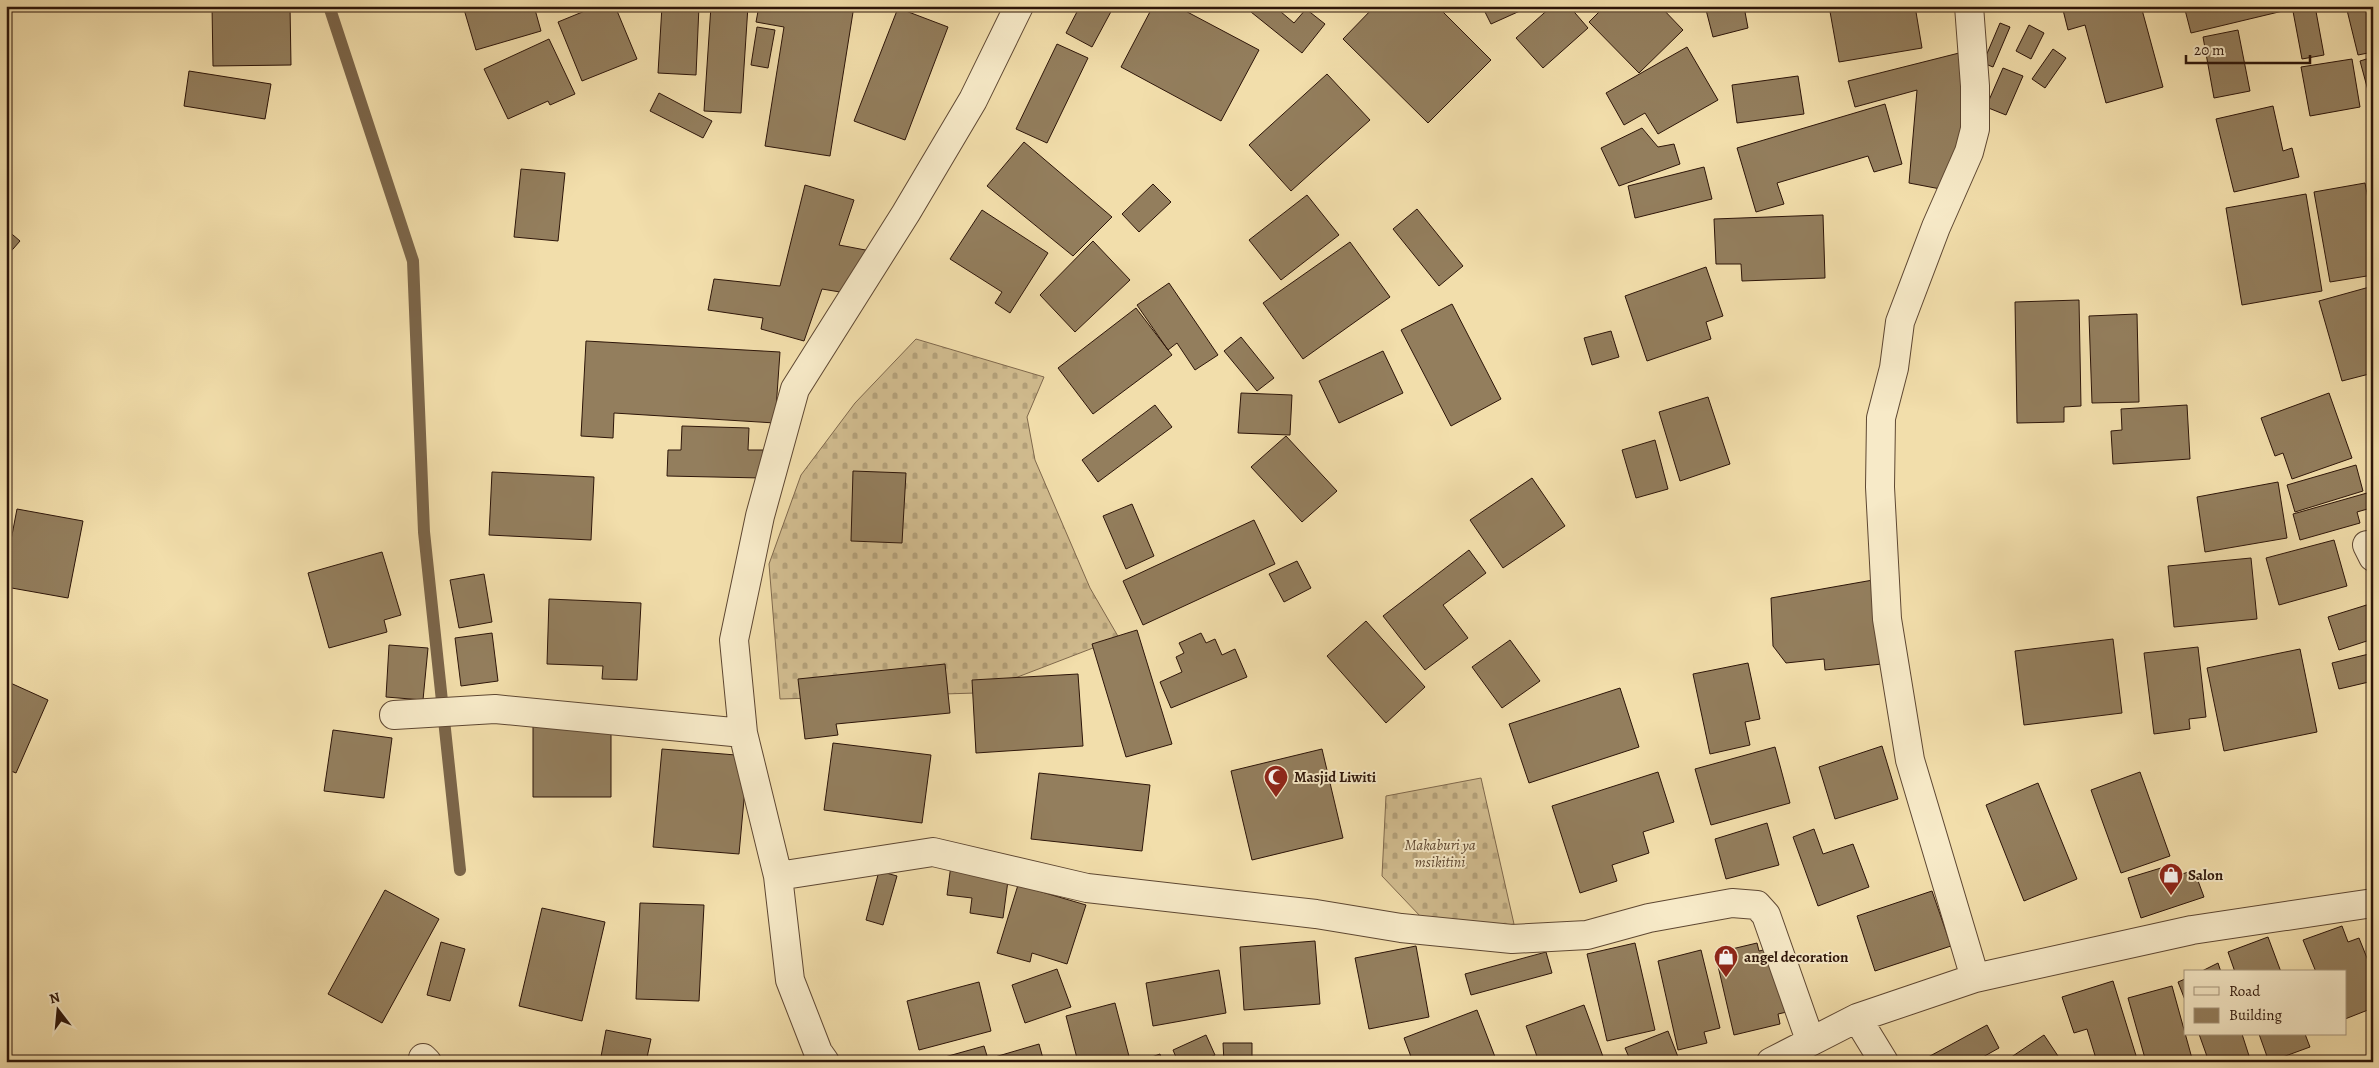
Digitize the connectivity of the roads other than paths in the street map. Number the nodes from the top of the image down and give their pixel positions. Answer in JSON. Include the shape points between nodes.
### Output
{"nodes":[{"id":1,"x":1019,"y":6,"type":"edge"},
{"id":2,"x":1968,"y":6,"type":"edge"},
{"id":3,"x":394,"y":715,"type":"dead end"},
{"id":4,"x":743,"y":733,"type":"junction"},
{"id":5,"x":778,"y":876,"type":"junction"},
{"id":6,"x":2373,"y":903,"type":"edge"},
{"id":7,"x":1975,"y":978,"type":"junction"},
{"id":8,"x":1857,"y":1018,"type":"junction"},
{"id":9,"x":1810,"y":1040,"type":"junction"},
{"id":10,"x":825,"y":1062,"type":"edge"},
{"id":11,"x":1771,"y":1062,"type":"edge"},
{"id":12,"x":1884,"y":1062,"type":"edge"}],
"edges":[{"from":1,"to":4,"type":"street","via":[[973,100],[795,389],[760,516],[734,640]]},
{"from":2,"to":7,"type":"street","via":[[1976,129],[1900,322],[1894,368],[1881,418],[1880,487],[1887,619],[1910,760]]},
{"from":3,"to":4,"type":"street","via":[[495,709]]},
{"from":4,"to":5,"type":"street"},
{"from":5,"to":9,"type":"street","via":[[933,852],[1086,888],[1512,939],[1587,935],[1649,918],[1732,902],[1757,905],[1766,915]]},
{"from":5,"to":10,"type":"street","via":[[790,980],[818,1052]]},
{"from":6,"to":7,"type":"street","via":[[2192,930]]},
{"from":7,"to":8,"type":"street"},
{"from":8,"to":9,"type":"street"},
{"from":8,"to":12,"type":"street"},
{"from":9,"to":11,"type":"street"}]}
